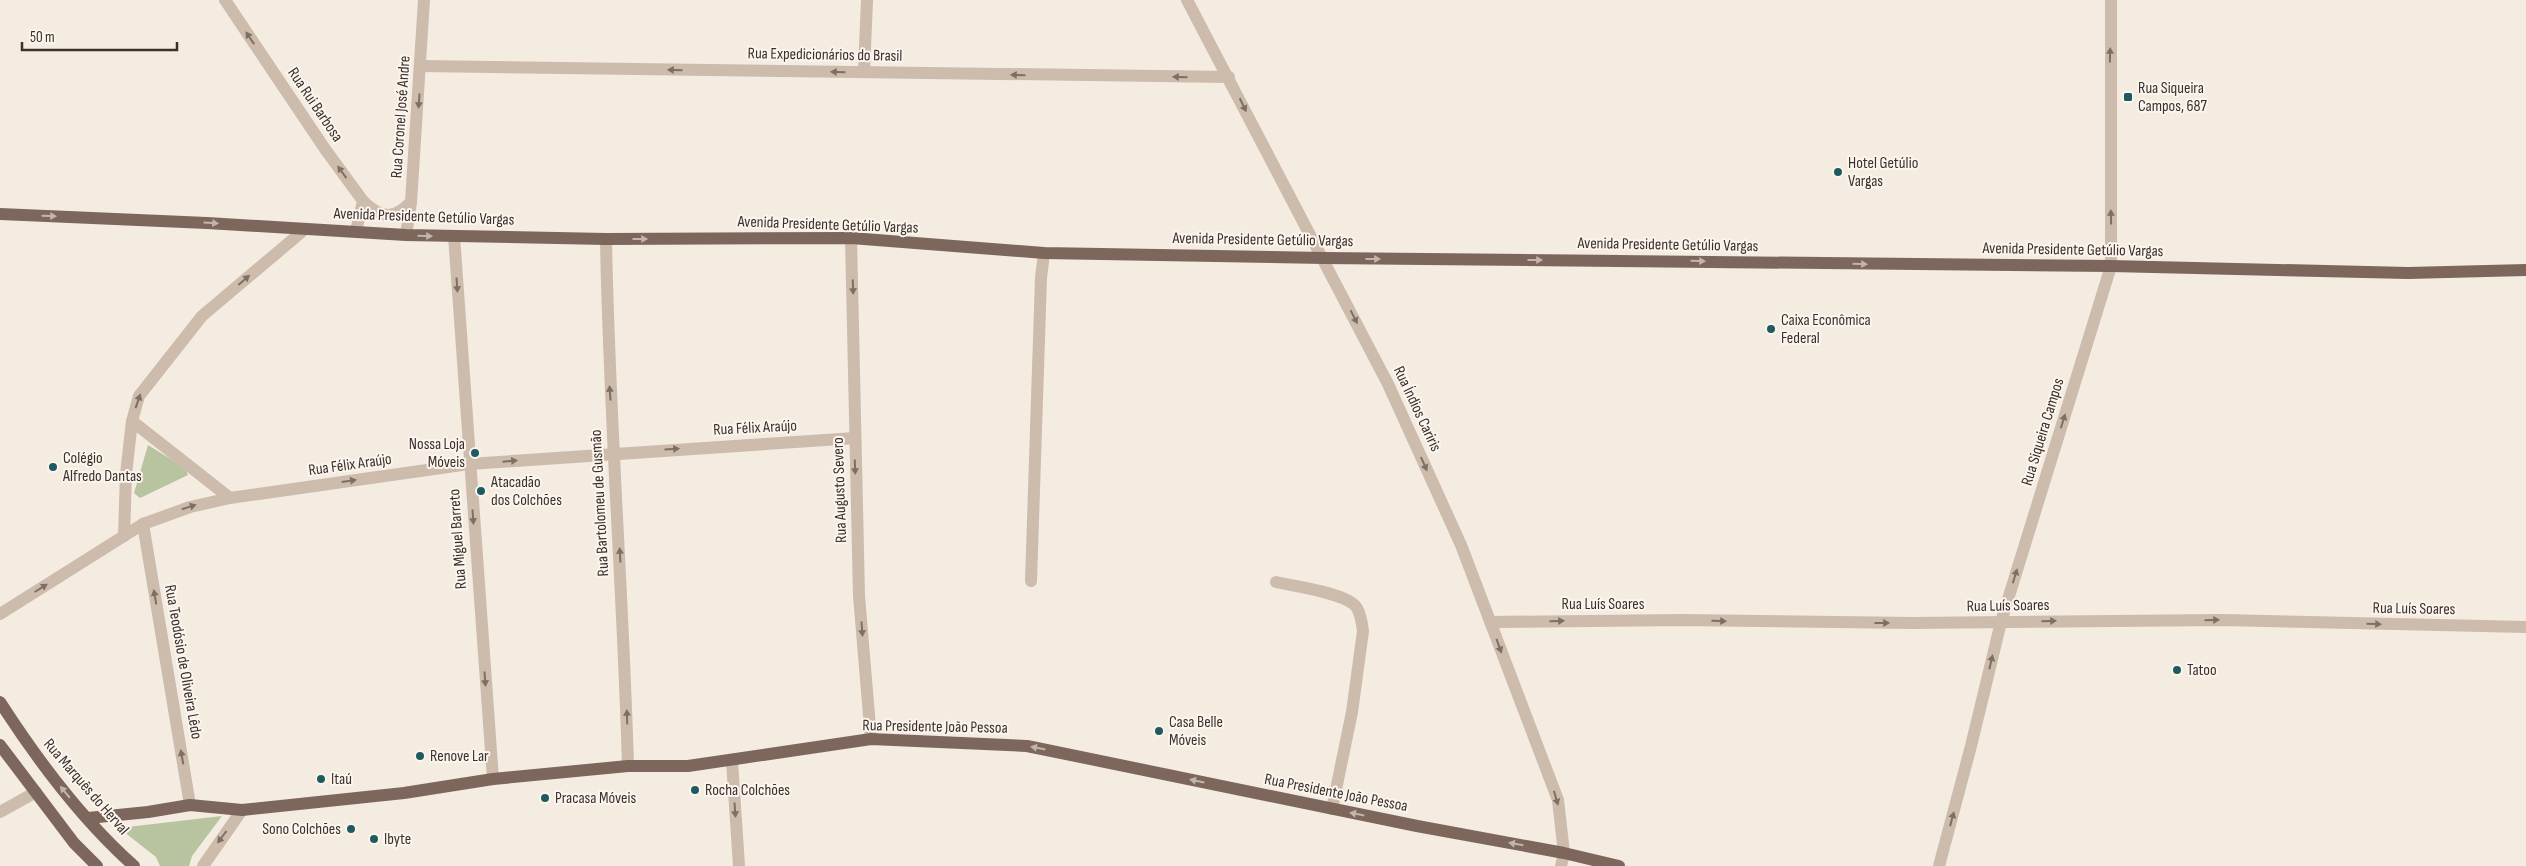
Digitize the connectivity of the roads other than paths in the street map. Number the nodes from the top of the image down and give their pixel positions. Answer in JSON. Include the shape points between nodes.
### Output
{"nodes":[{"id":1,"x":225,"y":0,"type":"edge"},
{"id":2,"x":424,"y":0,"type":"edge"},
{"id":3,"x":867,"y":0,"type":"edge"},
{"id":4,"x":1187,"y":0,"type":"edge"},
{"id":5,"x":2111,"y":0,"type":"edge"},
{"id":6,"x":421,"y":66,"type":"junction"},
{"id":7,"x":864,"y":72,"type":"junction"},
{"id":8,"x":1229,"y":77,"type":"junction"},
{"id":9,"x":363,"y":200,"type":"junction"},
{"id":10,"x":411,"y":202,"type":"junction"},
{"id":11,"x":0,"y":214,"type":"edge"},
{"id":12,"x":304,"y":230,"type":"junction"},
{"id":13,"x":356,"y":231,"type":"junction"},
{"id":14,"x":406,"y":235,"type":"junction"},
{"id":15,"x":454,"y":236,"type":"junction"},
{"id":16,"x":851,"y":238,"type":"junction"},
{"id":17,"x":606,"y":239,"type":"junction"},
{"id":18,"x":1044,"y":253,"type":"junction"},
{"id":19,"x":1324,"y":258,"type":"junction"},
{"id":20,"x":2111,"y":266,"type":"junction"},
{"id":21,"x":2526,"y":270,"type":"edge"},
{"id":22,"x":132,"y":421,"type":"junction"},
{"id":23,"x":854,"y":438,"type":"junction"},
{"id":24,"x":614,"y":453,"type":"junction"},
{"id":25,"x":469,"y":464,"type":"junction"},
{"id":26,"x":230,"y":498,"type":"junction"},
{"id":27,"x":143,"y":524,"type":"junction"},
{"id":28,"x":124,"y":536,"type":"junction"},
{"id":29,"x":1031,"y":581,"type":"dead end"},
{"id":30,"x":1276,"y":582,"type":"dead end"},
{"id":31,"x":0,"y":614,"type":"edge"},
{"id":32,"x":1490,"y":622,"type":"junction"},
{"id":33,"x":2001,"y":622,"type":"junction"},
{"id":34,"x":2526,"y":626,"type":"edge"},
{"id":35,"x":0,"y":702,"type":"edge"},
{"id":36,"x":870,"y":739,"type":"junction"},
{"id":37,"x":0,"y":745,"type":"edge"},
{"id":38,"x":732,"y":761,"type":"junction"},
{"id":39,"x":628,"y":766,"type":"junction"},
{"id":40,"x":493,"y":779,"type":"junction"},
{"id":41,"x":36,"y":792,"type":"junction"},
{"id":42,"x":190,"y":805,"type":"junction"},
{"id":43,"x":1332,"y":809,"type":"junction"},
{"id":44,"x":242,"y":810,"type":"junction"},
{"id":45,"x":0,"y":812,"type":"edge"},
{"id":46,"x":88,"y":818,"type":"junction"},
{"id":47,"x":1564,"y":853,"type":"junction"},
{"id":48,"x":96,"y":866,"type":"edge"},
{"id":49,"x":134,"y":866,"type":"edge"},
{"id":50,"x":203,"y":866,"type":"edge"},
{"id":51,"x":739,"y":866,"type":"edge"},
{"id":52,"x":1561,"y":866,"type":"edge"},
{"id":53,"x":1619,"y":866,"type":"edge"},
{"id":54,"x":1938,"y":866,"type":"edge"}],
"edges":[{"from":9,"to":1,"type":"street","name":"Rua Rui Barbosa","one_way":true},
{"from":2,"to":6,"type":"street","name":"Rua Coronel José Andre"},
{"from":3,"to":7,"type":"street"},
{"from":4,"to":8,"type":"street","name":"Rua Índios Cariris"},
{"from":20,"to":5,"type":"street","name":"Rua Siqueira Campos","one_way":true},
{"from":7,"to":6,"type":"street","name":"Rua Expedicionários do Brasil","one_way":true},
{"from":6,"to":10,"type":"street","name":"Rua Coronel José Andre","one_way":true},
{"from":8,"to":7,"type":"street","name":"Rua Expedicionários do Brasil","one_way":true},
{"from":8,"to":19,"type":"street","name":"Rua Índios Cariris","one_way":true,"via":[[1282,185]]},
{"from":9,"to":10,"type":"street","name":"Rua Rui Barbosa","via":[[376,212],[388,215],[401,212]]},
{"from":9,"to":13,"type":"street"},
{"from":10,"to":14,"type":"street","name":"Rua Coronel José Andre"},
{"from":11,"to":12,"type":"main road","name":"Avenida Presidente Getúlio Vargas","one_way":true},
{"from":12,"to":13,"type":"main road","name":"Avenida Presidente Getúlio Vargas"},
{"from":22,"to":12,"type":"street","one_way":true,"via":[[138,396],[202,316]]},
{"from":13,"to":14,"type":"main road","name":"Avenida Presidente Getúlio Vargas"},
{"from":14,"to":15,"type":"main road","name":"Avenida Presidente Getúlio Vargas","one_way":true},
{"from":15,"to":17,"type":"main road","name":"Avenida Presidente Getúlio Vargas"},
{"from":15,"to":25,"type":"street","name":"Rua Miguel Barreto","one_way":true},
{"from":17,"to":16,"type":"main road","name":"Avenida Presidente Getúlio Vargas","one_way":true},
{"from":16,"to":18,"type":"main road","name":"Avenida Presidente Getúlio Vargas"},
{"from":16,"to":23,"type":"street","name":"Rua Augusto Severo","one_way":true},
{"from":24,"to":17,"type":"street","name":"Rua Bartolomeu de Gusmão","one_way":true,"via":[[608,367]]},
{"from":18,"to":19,"type":"main road","name":"Avenida Presidente Getúlio Vargas"},
{"from":18,"to":29,"type":"street","via":[[1040,288]]},
{"from":19,"to":20,"type":"main road","name":"Avenida Presidente Getúlio Vargas","one_way":true},
{"from":19,"to":32,"type":"street","name":"Rua Índios Cariris","one_way":true,"via":[[1424,462],[1461,544]]},
{"from":20,"to":21,"type":"main road","name":"Avenida Presidente Getúlio Vargas","via":[[2408,274]]},
{"from":33,"to":20,"type":"street","name":"Rua Siqueira Campos","one_way":true},
{"from":22,"to":26,"type":"street"},
{"from":22,"to":28,"type":"street"},
{"from":24,"to":23,"type":"street","name":"Rua Félix Araújo","one_way":true},
{"from":23,"to":36,"type":"street","name":"Rua Augusto Severo","one_way":true,"via":[[859,596]]},
{"from":25,"to":24,"type":"street","name":"Rua Félix Araújo","one_way":true},
{"from":39,"to":24,"type":"street","name":"Rua Bartolomeu de Gusmão","one_way":true},
{"from":26,"to":25,"type":"street","name":"Rua Félix Araújo","one_way":true},
{"from":25,"to":40,"type":"street","name":"Rua Miguel Barreto","one_way":true},
{"from":27,"to":26,"type":"street","name":"Rua Félix Araújo","one_way":true,"via":[[190,506]]},
{"from":27,"to":28,"type":"street","name":"Rua Félix Araújo"},
{"from":42,"to":27,"type":"street","name":"Rua Teodósio de Oliveira Lêdo","one_way":true},
{"from":31,"to":28,"type":"street","name":"Rua Félix Araújo","one_way":true},
{"from":30,"to":43,"type":"street","via":[[1347,598],[1357,607],[1362,620],[1352,712]]},
{"from":32,"to":33,"type":"street","name":"Rua Luís Soares","one_way":true},
{"from":32,"to":47,"type":"street","name":"Rua Índios Cariris","one_way":true,"via":[[1558,800]]},
{"from":33,"to":34,"type":"street","name":"Rua Luís Soares","one_way":true,"via":[[2222,620]]},
{"from":54,"to":33,"type":"street","name":"Rua Siqueira Campos","one_way":true},
{"from":46,"to":35,"type":"main road","name":"Rua Marquês do Herval","one_way":true,"via":[[41,763]]},
{"from":36,"to":38,"type":"main road","name":"Rua Presidente João Pessoa"},
{"from":43,"to":36,"type":"main road","name":"Rua Presidente João Pessoa","one_way":true,"via":[[1027,746]]},
{"from":37,"to":41,"type":"main road"},
{"from":38,"to":39,"type":"main road","name":"Rua Presidente João Pessoa","via":[[688,766]]},
{"from":38,"to":51,"type":"street","one_way":true},
{"from":39,"to":40,"type":"main road","name":"Rua Presidente João Pessoa"},
{"from":40,"to":44,"type":"main road","name":"Rua Presidente João Pessoa","via":[[404,793]]},
{"from":41,"to":45,"type":"street"},
{"from":41,"to":48,"type":"main road","via":[[74,843]]},
{"from":42,"to":44,"type":"main road","name":"Rua Presidente João Pessoa"},
{"from":42,"to":46,"type":"main road","name":"Rua Presidente João Pessoa"},
{"from":47,"to":43,"type":"main road","name":"Rua Presidente João Pessoa","one_way":true},
{"from":44,"to":50,"type":"street","one_way":true},
{"from":46,"to":49,"type":"main road","name":"Rua Marquês do Herval"},
{"from":47,"to":52,"type":"street","name":"Rua Índios Cariris"},
{"from":47,"to":53,"type":"main road","name":"Rua Presidente João Pessoa"}]}
